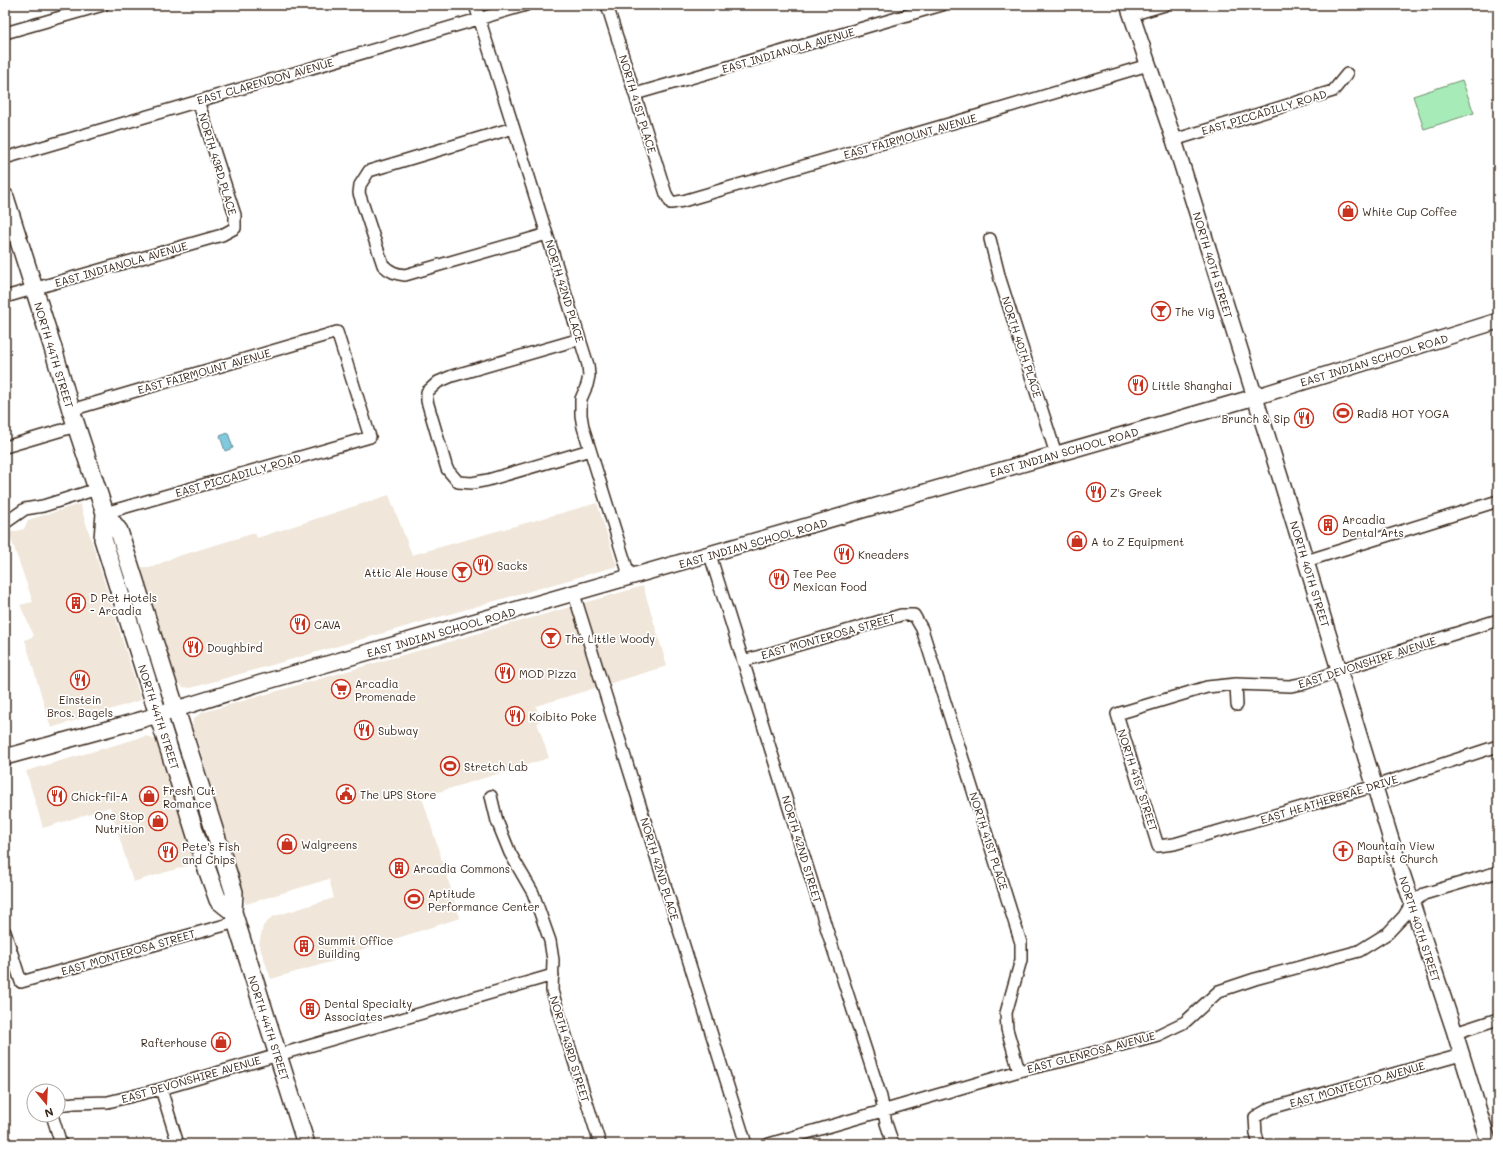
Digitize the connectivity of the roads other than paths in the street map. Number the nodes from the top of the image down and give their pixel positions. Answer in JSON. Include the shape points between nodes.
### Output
{"nodes":[{"id":1,"x":103,"y":5,"type":"edge"},
{"id":2,"x":475,"y":5,"type":"edge"},
{"id":3,"x":526,"y":5,"type":"edge"},
{"id":4,"x":607,"y":5,"type":"edge"},
{"id":5,"x":942,"y":5,"type":"edge"},
{"id":6,"x":1165,"y":5,"type":"edge"},
{"id":7,"x":1130,"y":10,"type":"edge"},
{"id":8,"x":478,"y":19,"type":"junction"},
{"id":9,"x":5,"y":33,"type":"edge"},
{"id":10,"x":1148,"y":65,"type":"junction"},
{"id":11,"x":1347,"y":74,"type":"dead end"},
{"id":12,"x":634,"y":94,"type":"junction"},
{"id":13,"x":198,"y":101,"type":"junction"},
{"id":14,"x":514,"y":128,"type":"junction"},
{"id":15,"x":1174,"y":140,"type":"junction"},
{"id":16,"x":5,"y":158,"type":"edge"},
{"id":17,"x":5,"y":197,"type":"edge"},
{"id":18,"x":670,"y":203,"type":"joint"},
{"id":19,"x":235,"y":228,"type":"joint"},
{"id":20,"x":547,"y":234,"type":"junction"},
{"id":21,"x":990,"y":239,"type":"dead end"},
{"id":22,"x":34,"y":289,"type":"junction"},
{"id":23,"x":5,"y":297,"type":"edge"},
{"id":24,"x":1498,"y":321,"type":"edge"},
{"id":25,"x":580,"y":339,"type":"junction"},
{"id":26,"x":1255,"y":397,"type":"junction"},
{"id":27,"x":73,"y":418,"type":"junction"},
{"id":28,"x":370,"y":437,"type":"joint"},
{"id":29,"x":5,"y":447,"type":"edge"},
{"id":30,"x":590,"y":450,"type":"junction"},
{"id":31,"x":1056,"y":454,"type":"junction"},
{"id":32,"x":97,"y":489,"type":"junction"},
{"id":33,"x":1498,"y":501,"type":"edge"},
{"id":34,"x":105,"y":513,"type":"junction"},
{"id":35,"x":5,"y":523,"type":"edge"},
{"id":36,"x":710,"y":555,"type":"junction"},
{"id":37,"x":1306,"y":561,"type":"junction"},
{"id":38,"x":630,"y":578,"type":"junction"},
{"id":39,"x":574,"y":594,"type":"junction"},
{"id":40,"x":914,"y":614,"type":"joint"},
{"id":41,"x":1498,"y":620,"type":"edge"},
{"id":42,"x":743,"y":661,"type":"junction"},
{"id":43,"x":1340,"y":670,"type":"junction"},
{"id":44,"x":1236,"y":684,"type":"junction"},
{"id":45,"x":1236,"y":705,"type":"dead end"},
{"id":46,"x":176,"y":709,"type":"junction"},
{"id":47,"x":1117,"y":714,"type":"joint"},
{"id":48,"x":158,"y":715,"type":"junction"},
{"id":49,"x":1498,"y":746,"type":"edge"},
{"id":50,"x":5,"y":757,"type":"edge"},
{"id":51,"x":1375,"y":786,"type":"junction"},
{"id":52,"x":491,"y":796,"type":"dead end"},
{"id":53,"x":1158,"y":846,"type":"joint"},
{"id":54,"x":1498,"y":872,"type":"edge"},
{"id":55,"x":1412,"y":903,"type":"junction"},
{"id":56,"x":234,"y":917,"type":"junction"},
{"id":57,"x":5,"y":932,"type":"edge"},
{"id":58,"x":553,"y":975,"type":"junction"},
{"id":59,"x":1498,"y":1019,"type":"edge"},
{"id":60,"x":1454,"y":1033,"type":"junction"},
{"id":61,"x":278,"y":1054,"type":"junction"},
{"id":62,"x":1461,"y":1055,"type":"junction"},
{"id":63,"x":1019,"y":1072,"type":"junction"},
{"id":64,"x":161,"y":1089,"type":"junction"},
{"id":65,"x":66,"y":1104,"type":"edge"},
{"id":66,"x":884,"y":1110,"type":"junction"},
{"id":67,"x":54,"y":1123,"type":"edge"},
{"id":68,"x":61,"y":1144,"type":"edge"},
{"id":69,"x":178,"y":1144,"type":"edge"},
{"id":70,"x":306,"y":1144,"type":"edge"},
{"id":71,"x":600,"y":1144,"type":"edge"},
{"id":72,"x":746,"y":1144,"type":"edge"},
{"id":73,"x":769,"y":1144,"type":"edge"},
{"id":74,"x":893,"y":1144,"type":"edge"},
{"id":75,"x":1259,"y":1144,"type":"edge"},
{"id":76,"x":1488,"y":1144,"type":"edge"}],
"edges":[{"from":1,"to":9,"type":"street"},
{"from":2,"to":8,"type":"street","name":"NORTH 42ND PLACE"},
{"from":3,"to":8,"type":"street","name":"EAST CLARENDON AVENUE"},
{"from":4,"to":12,"type":"street","name":"NORTH 41ST PLACE"},
{"from":5,"to":12,"type":"street","name":"EAST INDIANOLA AVENUE"},
{"from":6,"to":7,"type":"street"},
{"from":7,"to":10,"type":"main road","name":"NORTH 40TH STREET"},
{"from":8,"to":13,"type":"street","name":"EAST CLARENDON AVENUE"},
{"from":8,"to":14,"type":"street","name":"NORTH 42ND PLACE"},
{"from":10,"to":15,"type":"main road","name":"NORTH 40TH STREET"},
{"from":10,"to":18,"type":"street","name":"EAST FAIRMOUNT AVENUE"},
{"from":11,"to":15,"type":"street","name":"EAST PICCADILLY ROAD","via":[[1333,91]]},
{"from":12,"to":18,"type":"street","name":"NORTH 41ST PLACE"},
{"from":13,"to":16,"type":"street","name":"EAST CLARENDON AVENUE"},
{"from":13,"to":19,"type":"street","name":"NORTH 43RD PLACE","via":[[235,215]]},
{"from":14,"to":20,"type":"street","name":"NORTH 42ND PLACE"},
{"from":14,"to":20,"type":"street","via":[[369,171],[360,185],[362,204],[383,265],[394,274],[405,275]]},
{"from":15,"to":26,"type":"main road","name":"NORTH 40TH STREET"},
{"from":17,"to":22,"type":"main road","name":"NORTH 44TH STREET"},
{"from":19,"to":22,"type":"street","name":"EAST INDIANOLA AVENUE","via":[[222,235]]},
{"from":20,"to":25,"type":"street","name":"NORTH 42ND PLACE"},
{"from":21,"to":31,"type":"street","name":"NORTH 40TH PLACE","via":[[1000,279]]},
{"from":22,"to":23,"type":"street","name":"EAST INDIANOLA AVENUE"},
{"from":22,"to":27,"type":"main road","name":"NORTH 44TH STREET"},
{"from":24,"to":26,"type":"main road","name":"EAST INDIAN SCHOOL ROAD"},
{"from":25,"to":30,"type":"street","name":"NORTH 42ND PLACE","via":[[589,376],[581,399],[581,415]]},
{"from":25,"to":30,"type":"street","via":[[452,376],[438,382],[427,392],[427,401],[447,469],[458,482],[472,484]]},
{"from":26,"to":31,"type":"main road","name":"EAST INDIAN SCHOOL ROAD"},
{"from":26,"to":37,"type":"main road","name":"NORTH 40TH STREET"},
{"from":27,"to":28,"type":"street","name":"EAST FAIRMOUNT AVENUE","via":[[337,332]]},
{"from":27,"to":29,"type":"street","name":"EAST FAIRMOUNT AVENUE"},
{"from":27,"to":32,"type":"main road","name":"NORTH 44TH STREET"},
{"from":28,"to":34,"type":"street","name":"EAST PICCADILLY ROAD"},
{"from":30,"to":38,"type":"street","name":"NORTH 42ND PLACE"},
{"from":31,"to":36,"type":"main road","name":"EAST INDIAN SCHOOL ROAD"},
{"from":32,"to":34,"type":"main road","name":"NORTH 44TH STREET"},
{"from":32,"to":35,"type":"street","via":[[25,509]]},
{"from":33,"to":37,"type":"street"},
{"from":34,"to":46,"type":"main road","name":"NORTH 44TH STREET","via":[[119,531]]},
{"from":34,"to":48,"type":"main road","name":"NORTH 44TH STREET","via":[[103,539]]},
{"from":36,"to":38,"type":"main road","name":"EAST INDIAN SCHOOL ROAD"},
{"from":36,"to":42,"type":"street","name":"NORTH 42ND STREET"},
{"from":37,"to":43,"type":"main road","name":"NORTH 40TH STREET"},
{"from":38,"to":39,"type":"main road","name":"EAST INDIAN SCHOOL ROAD"},
{"from":39,"to":46,"type":"main road","name":"EAST INDIAN SCHOOL ROAD"},
{"from":39,"to":72,"type":"street","name":"NORTH 42ND PLACE"},
{"from":40,"to":42,"type":"street","name":"EAST MONTEROSA STREET","via":[[901,615]]},
{"from":40,"to":63,"type":"street","name":"NORTH 41ST PLACE","via":[[922,629],[1021,943],[1021,960],[1006,1013],[1007,1029]]},
{"from":41,"to":43,"type":"street","name":"EAST DEVONSHIRE AVENUE"},
{"from":42,"to":66,"type":"street","name":"NORTH 42ND STREET"},
{"from":43,"to":44,"type":"street","name":"EAST DEVONSHIRE AVENUE","via":[[1306,683],[1290,686]]},
{"from":43,"to":51,"type":"main road","name":"NORTH 40TH STREET"},
{"from":44,"to":45,"type":"street"},
{"from":44,"to":47,"type":"street","name":"EAST DEVONSHIRE AVENUE","via":[[1207,687]]},
{"from":46,"to":48,"type":"main road","name":"EAST INDIAN SCHOOL ROAD"},
{"from":46,"to":56,"type":"main road","name":"NORTH 44TH STREET","via":[[234,892]]},
{"from":47,"to":53,"type":"street","name":"NORTH 41ST STREET"},
{"from":48,"to":50,"type":"main road","name":"EAST INDIAN SCHOOL ROAD"},
{"from":48,"to":56,"type":"main road","name":"NORTH 44TH STREET","via":[[218,900]]},
{"from":49,"to":51,"type":"street","name":"EAST HEATHERBRAE DRIVE"},
{"from":51,"to":53,"type":"street","name":"EAST HEATHERBRAE DRIVE","via":[[1174,844]]},
{"from":51,"to":55,"type":"main road","name":"NORTH 40TH STREET"},
{"from":52,"to":58,"type":"street","name":"NORTH 43RD STREET","via":[[497,821],[510,853],[533,893],[548,934],[554,960]]},
{"from":54,"to":55,"type":"street","name":"EAST GLENROSA AVENUE","via":[[1424,894]]},
{"from":55,"to":60,"type":"main road","name":"NORTH 40TH STREET"},
{"from":55,"to":63,"type":"street","name":"EAST GLENROSA AVENUE","via":[[1388,933],[1359,951],[1219,991],[1185,1022],[1158,1035]]},
{"from":56,"to":57,"type":"street","name":"EAST MONTEROSA STREET","via":[[21,982]]},
{"from":56,"to":61,"type":"main road","name":"NORTH 44TH STREET"},
{"from":58,"to":61,"type":"street","name":"EAST DEVONSHIRE AVENUE"},
{"from":58,"to":71,"type":"street","name":"NORTH 43RD STREET","via":[[552,991]]},
{"from":59,"to":60,"type":"street"},
{"from":60,"to":62,"type":"main road","name":"NORTH 40TH STREET"},
{"from":61,"to":64,"type":"street","name":"EAST DEVONSHIRE AVENUE"},
{"from":61,"to":70,"type":"main road","name":"NORTH 44TH STREET"},
{"from":62,"to":75,"type":"street","name":"EAST MONTECITO AVENUE","via":[[1271,1108],[1255,1117]]},
{"from":62,"to":76,"type":"main road","name":"NORTH 40TH STREET"},
{"from":63,"to":66,"type":"street","name":"EAST GLENROSA AVENUE"},
{"from":64,"to":65,"type":"street","name":"EAST DEVONSHIRE AVENUE","via":[[108,1102]]},
{"from":64,"to":69,"type":"street"},
{"from":66,"to":73,"type":"street","name":"EAST GLENROSA AVENUE"},
{"from":66,"to":74,"type":"street","name":"NORTH 42ND STREET"},
{"from":67,"to":68,"type":"street"}]}
